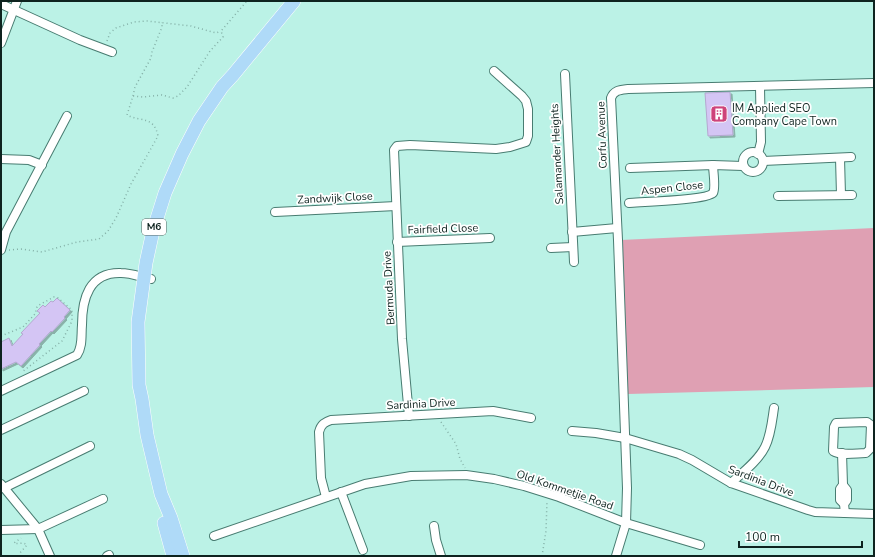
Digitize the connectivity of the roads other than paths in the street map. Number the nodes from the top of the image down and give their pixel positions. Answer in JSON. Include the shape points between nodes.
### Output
{"nodes":[{"id":1,"x":17,"y":1,"type":"edge"},
{"id":2,"x":294,"y":1,"type":"edge"},
{"id":3,"x":1,"y":4,"type":"edge"},
{"id":4,"x":13,"y":10,"type":"junction"},
{"id":5,"x":1,"y":43,"type":"edge"},
{"id":6,"x":108,"y":51,"type":"road end"},
{"id":7,"x":494,"y":71,"type":"dead end"},
{"id":8,"x":565,"y":74,"type":"dead end"},
{"id":9,"x":874,"y":83,"type":"edge"},
{"id":10,"x":760,"y":87,"type":"junction"},
{"id":11,"x":67,"y":116,"type":"dead end"},
{"id":12,"x":851,"y":157,"type":"dead end"},
{"id":13,"x":1,"y":158,"type":"edge"},
{"id":14,"x":760,"y":158,"type":"junction"},
{"id":15,"x":840,"y":158,"type":"junction"},
{"id":16,"x":42,"y":165,"type":"junction"},
{"id":17,"x":712,"y":165,"type":"junction"},
{"id":18,"x":743,"y":166,"type":"junction"},
{"id":19,"x":630,"y":168,"type":"dead end"},
{"id":20,"x":841,"y":195,"type":"junction"},
{"id":21,"x":852,"y":195,"type":"dead end"},
{"id":22,"x":778,"y":196,"type":"dead end"},
{"id":23,"x":629,"y":203,"type":"dead end"},
{"id":24,"x":396,"y":206,"type":"junction"},
{"id":25,"x":275,"y":212,"type":"dead end"},
{"id":26,"x":617,"y":228,"type":"junction"},
{"id":27,"x":572,"y":232,"type":"junction"},
{"id":28,"x":490,"y":238,"type":"dead end"},
{"id":29,"x":398,"y":242,"type":"junction"},
{"id":30,"x":573,"y":247,"type":"junction"},
{"id":31,"x":551,"y":248,"type":"dead end"},
{"id":32,"x":4,"y":250,"type":"edge"},
{"id":33,"x":574,"y":262,"type":"dead end"},
{"id":34,"x":147,"y":278,"type":"junction"},
{"id":35,"x":84,"y":391,"type":"dead end"},
{"id":36,"x":1,"y":392,"type":"edge"},
{"id":37,"x":774,"y":408,"type":"dead end"},
{"id":38,"x":408,"y":416,"type":"junction"},
{"id":39,"x":531,"y":418,"type":"dead end"},
{"id":40,"x":1,"y":430,"type":"edge"},
{"id":41,"x":572,"y":431,"type":"dead end"},
{"id":42,"x":625,"y":438,"type":"junction"},
{"id":43,"x":90,"y":446,"type":"dead end"},
{"id":44,"x":842,"y":453,"type":"junction"},
{"id":45,"x":731,"y":484,"type":"junction"},
{"id":46,"x":3,"y":485,"type":"edge"},
{"id":47,"x":340,"y":492,"type":"junction"},
{"id":48,"x":161,"y":494,"type":"junction"},
{"id":49,"x":326,"y":497,"type":"junction"},
{"id":50,"x":103,"y":499,"type":"dead end"},
{"id":51,"x":845,"y":513,"type":"junction"},
{"id":52,"x":874,"y":514,"type":"edge"},
{"id":53,"x":626,"y":523,"type":"junction"},
{"id":54,"x":434,"y":526,"type":"dead end"},
{"id":55,"x":1,"y":530,"type":"edge"},
{"id":56,"x":38,"y":530,"type":"junction"},
{"id":57,"x":214,"y":536,"type":"dead end"},
{"id":58,"x":700,"y":545,"type":"dead end"},
{"id":59,"x":363,"y":550,"type":"dead end"},
{"id":60,"x":50,"y":556,"type":"edge"},
{"id":61,"x":173,"y":556,"type":"edge"},
{"id":62,"x":183,"y":556,"type":"edge"},
{"id":63,"x":441,"y":556,"type":"edge"},
{"id":64,"x":616,"y":556,"type":"edge"}],
"edges":[{"from":1,"to":4,"type":"street"},
{"from":2,"to":34,"type":"main road","number":"M6","via":[[233,75],[196,144],[180,179]]},
{"from":3,"to":4,"type":"street"},
{"from":4,"to":5,"type":"street"},
{"from":4,"to":6,"type":"street"},
{"from":7,"to":24,"type":"street","name":"Bermuda Drive","via":[[526,101],[527,141],[510,148],[496,149],[433,145],[397,146],[394,150]]},
{"from":8,"to":27,"type":"street","name":"Salamander Heights"},
{"from":9,"to":10,"type":"street","name":"Corfu Avenue"},
{"from":10,"to":14,"type":"street"},
{"from":10,"to":26,"type":"street","name":"Corfu Avenue","via":[[711,86],[628,89],[613,92],[611,98]]},
{"from":11,"to":16,"type":"street"},
{"from":12,"to":15,"type":"street"},
{"from":13,"to":16,"type":"street","via":[[29,160]]},
{"from":14,"to":15,"type":"street"},
{"from":14,"to":18,"type":"street","via":[[750,153],[746,154]]},
{"from":14,"to":18,"type":"street","via":[[760,169],[756,172],[748,171]]},
{"from":15,"to":20,"type":"street"},
{"from":16,"to":32,"type":"street","via":[[6,232]]},
{"from":17,"to":18,"type":"street","name":"Aspen Close"},
{"from":17,"to":19,"type":"street","name":"Aspen Close"},
{"from":17,"to":23,"type":"street","name":"Aspen Close","via":[[714,189],[708,196]]},
{"from":20,"to":21,"type":"street"},
{"from":20,"to":22,"type":"street"},
{"from":24,"to":25,"type":"street","name":"Zandwijk Close"},
{"from":24,"to":29,"type":"street","name":"Bermuda Drive"},
{"from":26,"to":27,"type":"street"},
{"from":26,"to":42,"type":"street","name":"Corfu Avenue"},
{"from":27,"to":30,"type":"street","name":"Salamander Heights"},
{"from":28,"to":29,"type":"street","name":"Fairfield Close"},
{"from":29,"to":38,"type":"street","name":"Bermuda Drive"},
{"from":30,"to":31,"type":"street"},
{"from":30,"to":33,"type":"street","name":"Salamander Heights"},
{"from":34,"to":36,"type":"street","via":[[114,273],[97,279],[88,289],[83,302],[81,341],[77,355]]},
{"from":34,"to":48,"type":"main road","number":"M6","via":[[142,399],[147,435]]},
{"from":35,"to":40,"type":"street"},
{"from":37,"to":45,"type":"street","via":[[771,430],[764,449]]},
{"from":38,"to":39,"type":"street","name":"Sardinia Drive","via":[[494,411]]},
{"from":38,"to":49,"type":"street","name":"Sardinia Drive","via":[[332,420],[324,423],[319,432],[321,478]]},
{"from":41,"to":42,"type":"street","name":"Sardinia Drive"},
{"from":42,"to":45,"type":"street","name":"Sardinia Drive","via":[[688,457]]},
{"from":42,"to":53,"type":"street","name":"Corfu Avenue"},
{"from":43,"to":46,"type":"street"},
{"from":44,"to":44,"type":"street","via":[[866,453],[870,449],[870,423],[834,425],[832,449]]},
{"from":44,"to":51,"type":"street","via":[[843,485],[840,489],[840,500],[844,504]]},
{"from":45,"to":51,"type":"street","name":"Sardinia Drive","via":[[815,512]]},
{"from":46,"to":56,"type":"street"},
{"from":47,"to":49,"type":"street","name":"Old Kommetjie Road"},
{"from":47,"to":53,"type":"street","name":"Old Kommetjie Road","via":[[365,484],[411,476],[471,476],[508,482],[547,493]]},
{"from":47,"to":59,"type":"street"},
{"from":48,"to":61,"type":"main road","number":"M6","via":[[164,521]]},
{"from":48,"to":62,"type":"main road","number":"M6"},
{"from":49,"to":57,"type":"street","name":"Old Kommetjie Road"},
{"from":50,"to":56,"type":"street"},
{"from":51,"to":52,"type":"street","name":"Sardinia Drive"},
{"from":53,"to":58,"type":"street","name":"Old Kommetjie Road"},
{"from":53,"to":64,"type":"street","name":"Corfu Avenue"},
{"from":54,"to":63,"type":"street"},
{"from":55,"to":56,"type":"street"},
{"from":56,"to":60,"type":"street"}]}
